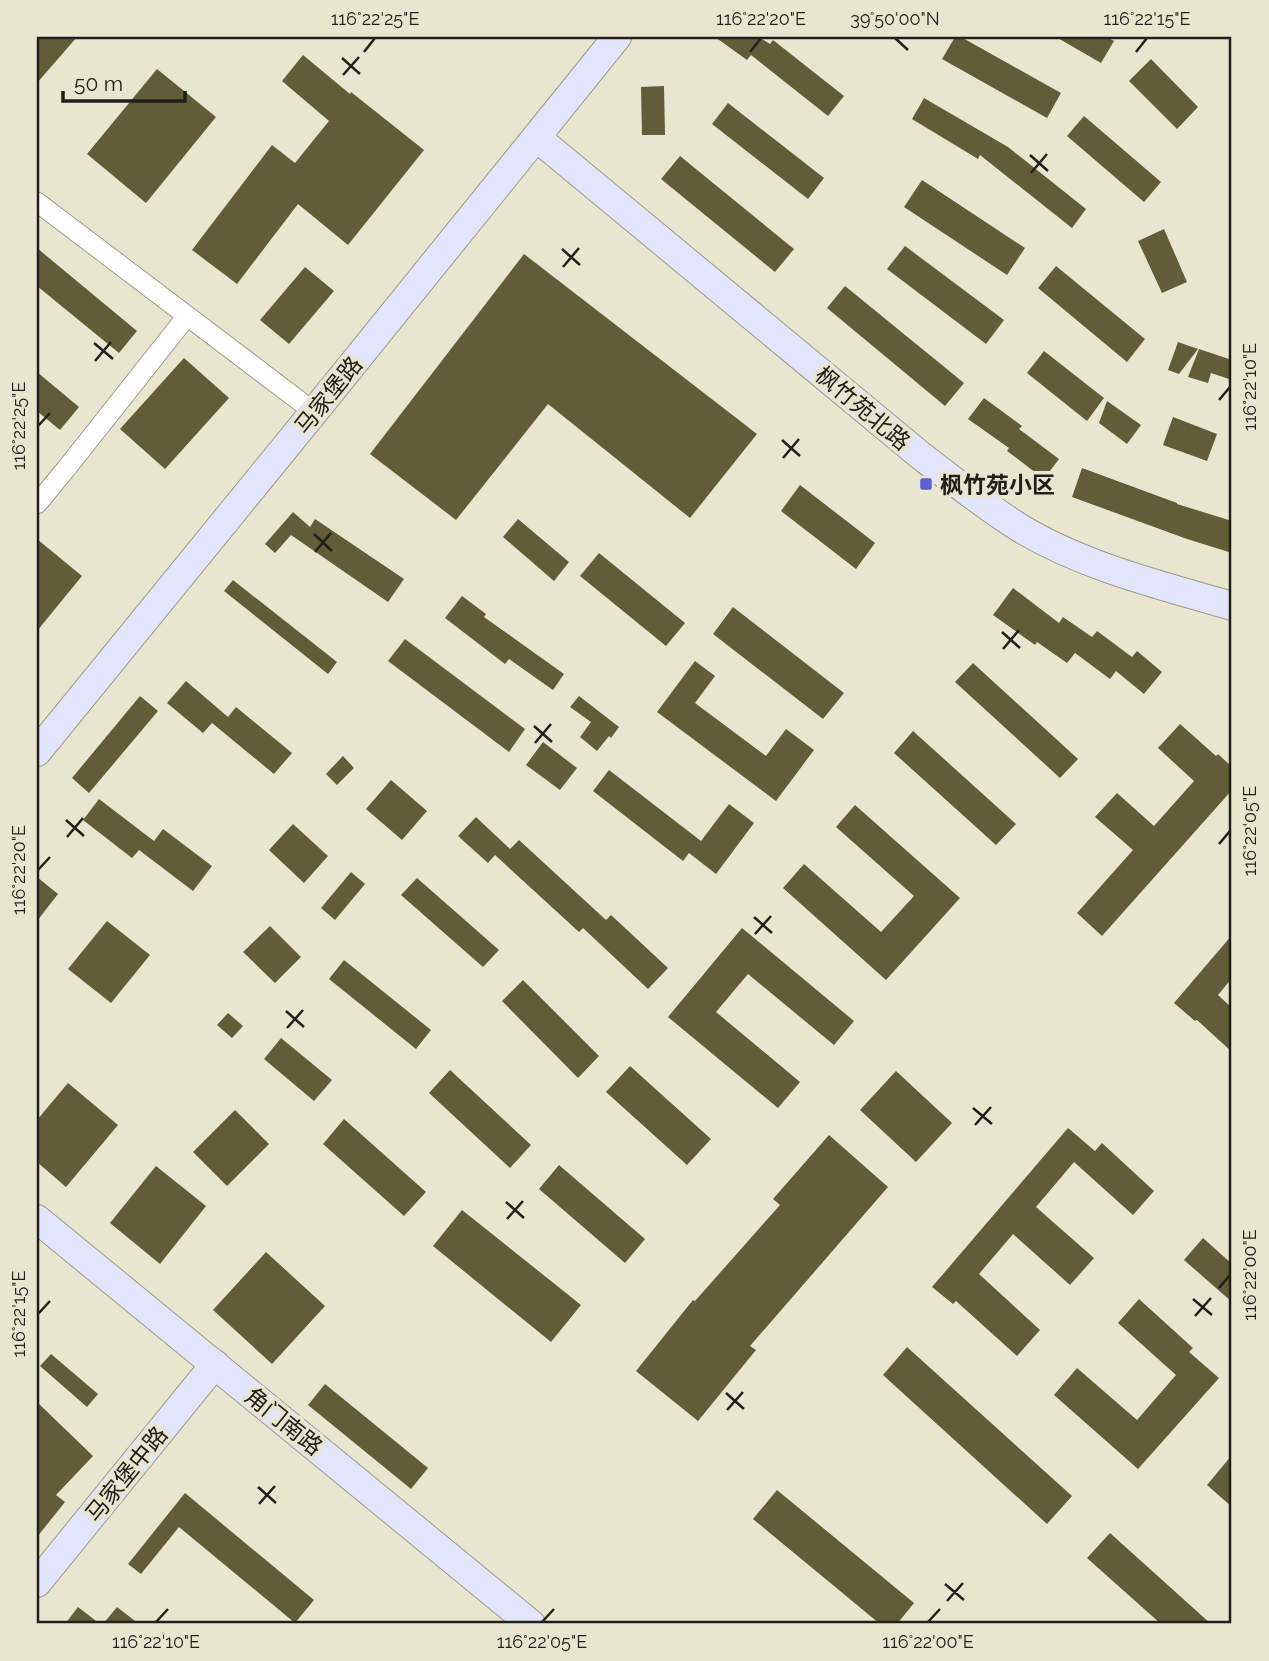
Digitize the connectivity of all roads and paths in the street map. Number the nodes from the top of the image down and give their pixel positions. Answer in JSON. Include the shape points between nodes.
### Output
{"nodes":[{"id":1,"x":617,"y":37,"type":"edge"},
{"id":2,"x":536,"y":137,"type":"junction"},
{"id":3,"x":37,"y":202,"type":"edge"},
{"id":4,"x":187,"y":316,"type":"junction"},
{"id":5,"x":314,"y":412,"type":"junction"},
{"id":6,"x":37,"y":504,"type":"edge"},
{"id":7,"x":1232,"y":606,"type":"edge"},
{"id":8,"x":37,"y":752,"type":"edge"},
{"id":9,"x":37,"y":1219,"type":"edge"},
{"id":10,"x":215,"y":1364,"type":"junction"},
{"id":11,"x":37,"y":1583,"type":"edge"},
{"id":12,"x":531,"y":1624,"type":"edge"}],
"edges":[{"from":1,"to":2,"type":"street","name":"马家堡路"},
{"from":2,"to":5,"type":"street","name":"马家堡路"},
{"from":2,"to":7,"type":"street","name":"枫竹苑北路","via":[[969,493],[1021,528],[1072,554]]},
{"from":3,"to":4,"type":"street"},
{"from":4,"to":5,"type":"street"},
{"from":4,"to":6,"type":"street"},
{"from":5,"to":8,"type":"street","name":"马家堡路"},
{"from":9,"to":10,"type":"street","name":"角门南路"},
{"from":10,"to":11,"type":"street","name":"马家堡中路"},
{"from":10,"to":12,"type":"street","name":"角门南路"}]}
